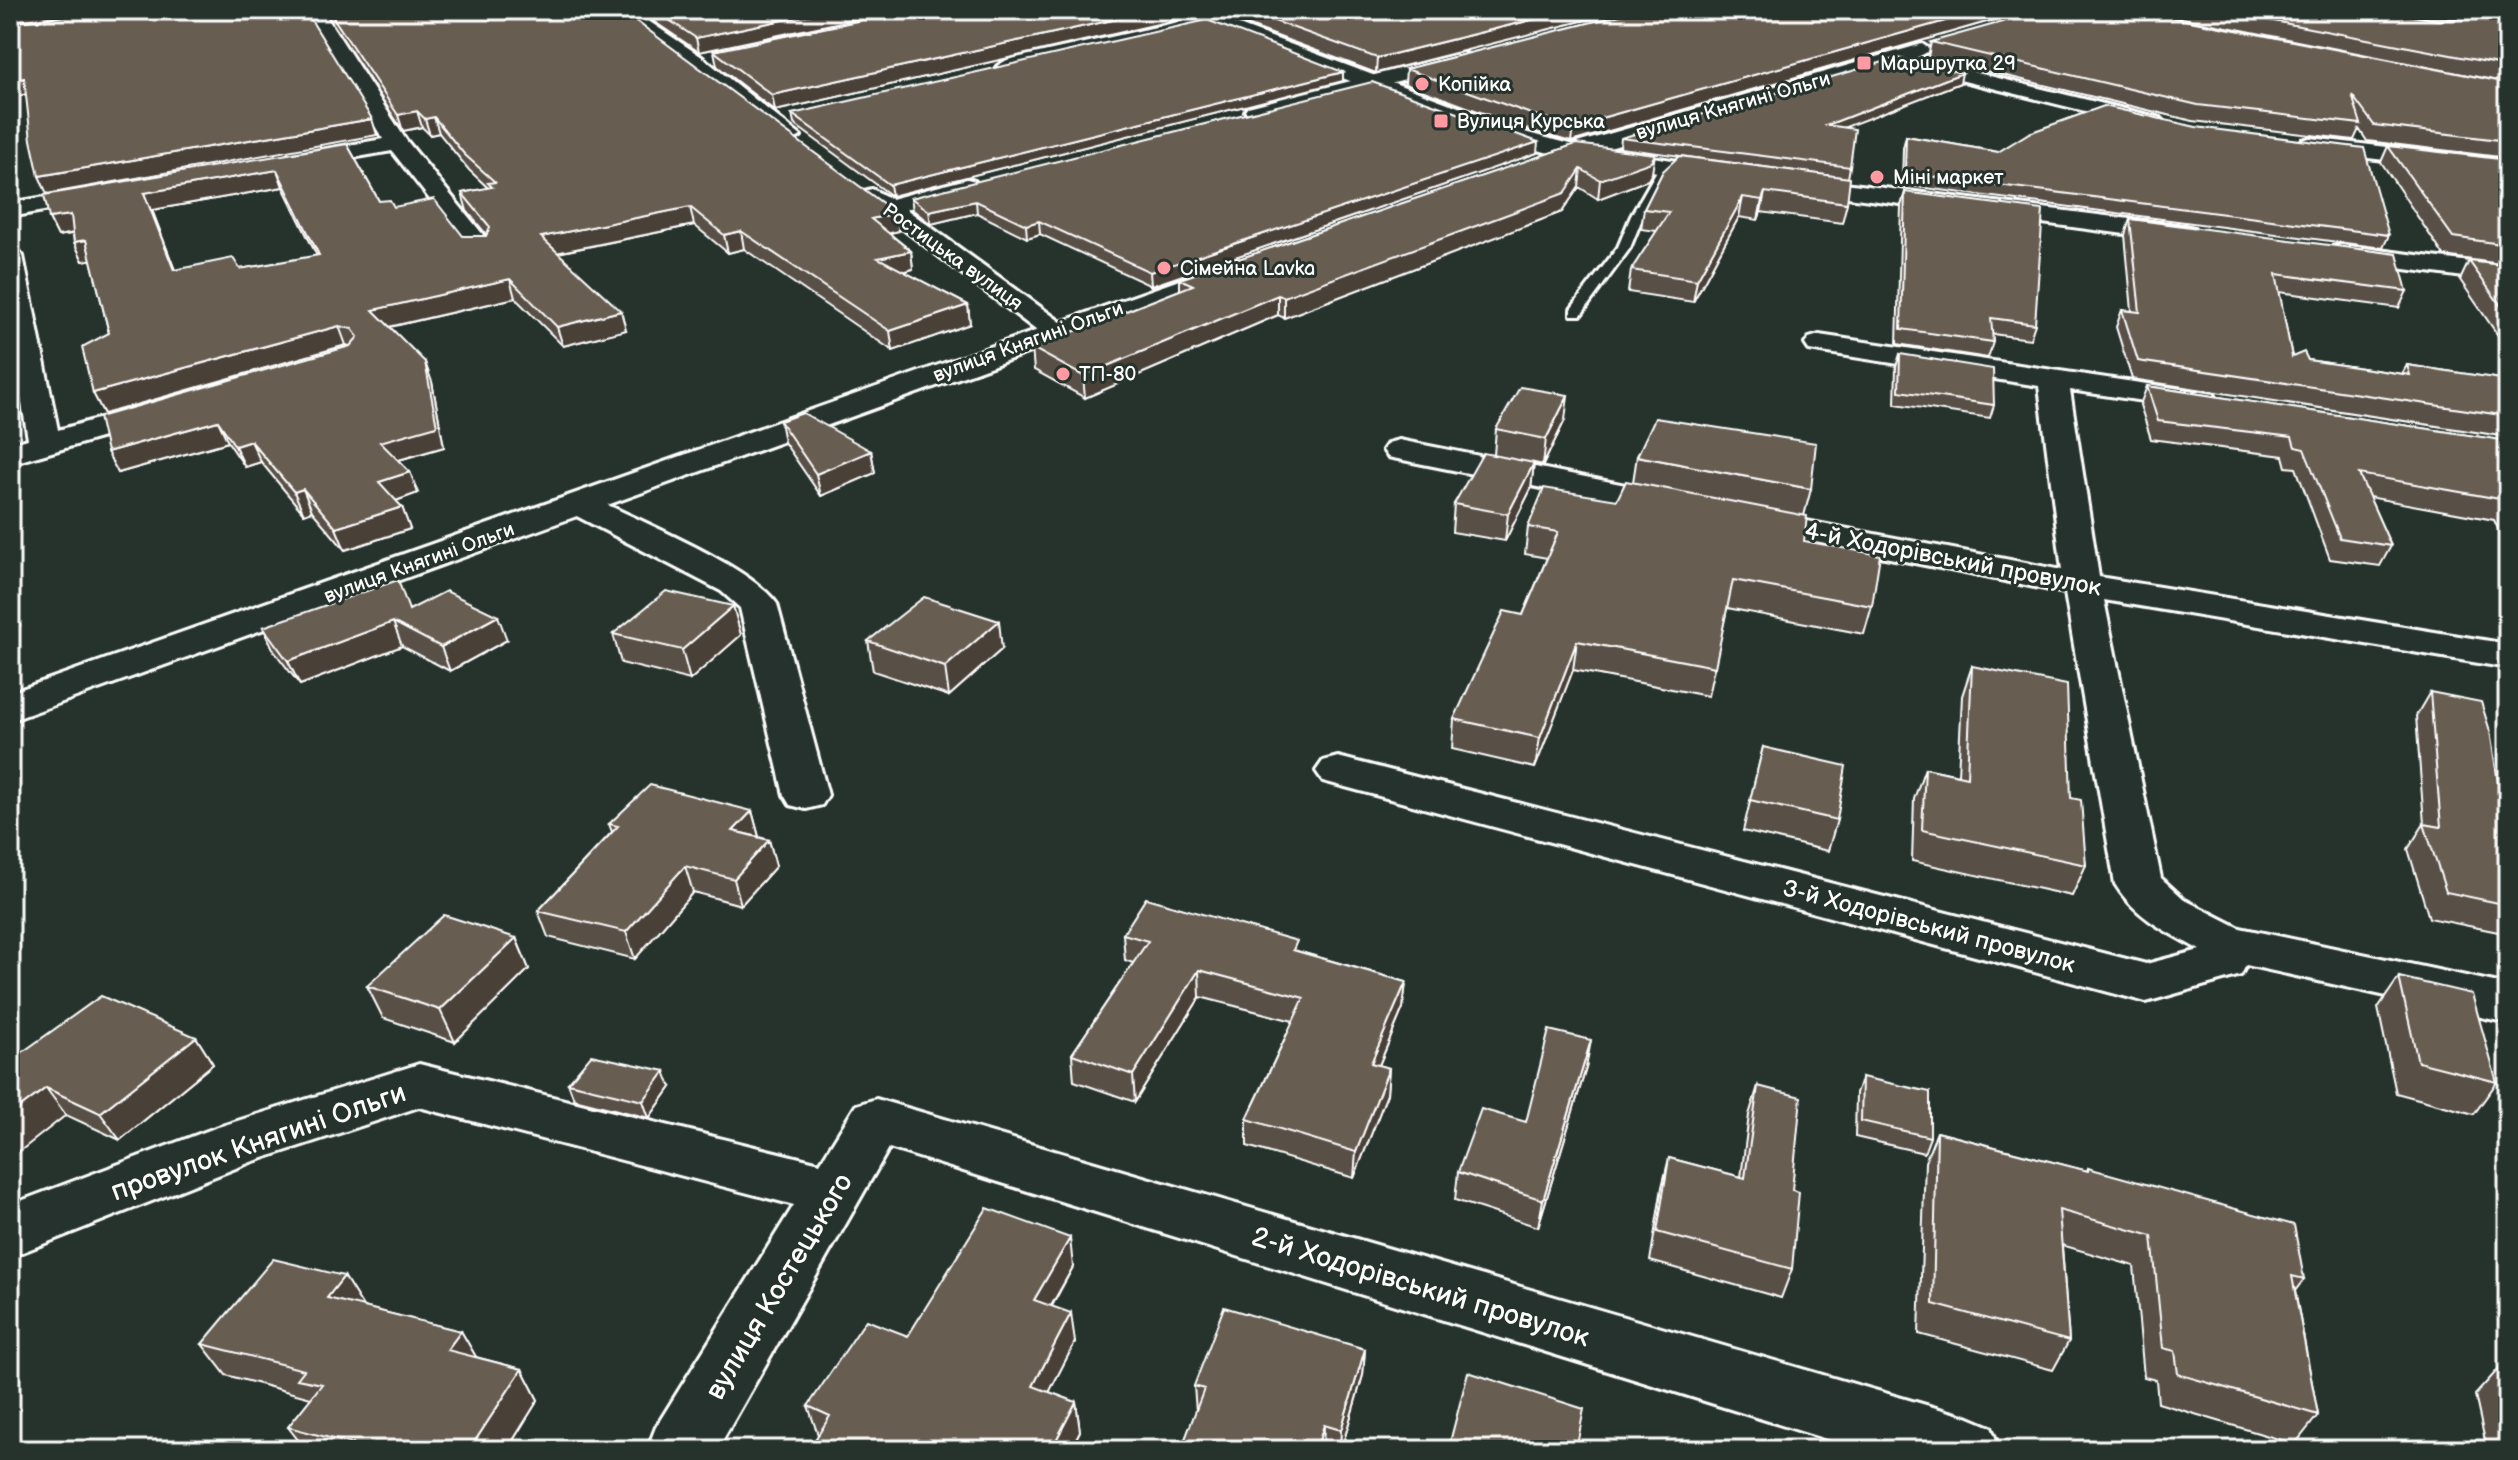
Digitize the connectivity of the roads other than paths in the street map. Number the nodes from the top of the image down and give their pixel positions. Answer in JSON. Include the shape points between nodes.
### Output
{"nodes":[{"id":1,"x":313,"y":10,"type":"edge"},
{"id":2,"x":622,"y":10,"type":"edge"},
{"id":3,"x":1182,"y":10,"type":"edge"},
{"id":4,"x":1256,"y":10,"type":"edge"},
{"id":5,"x":1207,"y":20,"type":"junction"},
{"id":6,"x":1939,"y":45,"type":"edge"},
{"id":7,"x":726,"y":55,"type":"edge"},
{"id":8,"x":1477,"y":55,"type":"edge"},
{"id":9,"x":1895,"y":58,"type":"junction"},
{"id":10,"x":695,"y":61,"type":"junction"},
{"id":11,"x":981,"y":72,"type":"edge"},
{"id":12,"x":1371,"y":82,"type":"junction"},
{"id":13,"x":800,"y":114,"type":"edge"},
{"id":14,"x":1235,"y":117,"type":"edge"},
{"id":15,"x":770,"y":121,"type":"junction"},
{"id":16,"x":2177,"y":127,"type":"edge"},
{"id":17,"x":397,"y":143,"type":"junction"},
{"id":18,"x":2290,"y":143,"type":"edge"},
{"id":19,"x":805,"y":147,"type":"edge"},
{"id":20,"x":1571,"y":152,"type":"junction"},
{"id":21,"x":273,"y":164,"type":"edge"},
{"id":22,"x":1527,"y":167,"type":"edge"},
{"id":23,"x":1664,"y":167,"type":"junction"},
{"id":24,"x":2508,"y":168,"type":"edge"},
{"id":25,"x":993,"y":179,"type":"edge"},
{"id":26,"x":852,"y":181,"type":"edge"},
{"id":27,"x":118,"y":191,"type":"edge"},
{"id":28,"x":887,"y":207,"type":"junction"},
{"id":29,"x":10,"y":210,"type":"edge"},
{"id":30,"x":2213,"y":237,"type":"edge"},
{"id":31,"x":480,"y":247,"type":"edge"},
{"id":32,"x":2322,"y":251,"type":"edge"},
{"id":33,"x":10,"y":256,"type":"edge"},
{"id":34,"x":1261,"y":259,"type":"edge"},
{"id":35,"x":2508,"y":275,"type":"edge"},
{"id":36,"x":14,"y":298,"type":"edge"},
{"id":37,"x":1576,"y":312,"type":"dead end"},
{"id":38,"x":1055,"y":331,"type":"junction"},
{"id":39,"x":1819,"y":344,"type":"dead end"},
{"id":40,"x":2053,"y":377,"type":"junction"},
{"id":41,"x":181,"y":404,"type":"edge"},
{"id":42,"x":2226,"y":405,"type":"edge"},
{"id":43,"x":45,"y":443,"type":"junction"},
{"id":44,"x":1399,"y":450,"type":"dead end"},
{"id":45,"x":10,"y":454,"type":"edge"},
{"id":46,"x":579,"y":504,"type":"junction"},
{"id":47,"x":2082,"y":585,"type":"junction"},
{"id":48,"x":2508,"y":656,"type":"edge"},
{"id":49,"x":10,"y":708,"type":"edge"},
{"id":50,"x":1338,"y":771,"type":"dead end"},
{"id":51,"x":806,"y":795,"type":"dead end"},
{"id":52,"x":2228,"y":943,"type":"junction"},
{"id":53,"x":2508,"y":1004,"type":"edge"},
{"id":54,"x":876,"y":1121,"type":"joint"},
{"id":55,"x":834,"y":1191,"type":"junction"},
{"id":56,"x":10,"y":1231,"type":"edge"},
{"id":57,"x":680,"y":1450,"type":"edge"},
{"id":58,"x":1967,"y":1450,"type":"edge"}],
"edges":[{"from":1,"to":17,"type":"street"},
{"from":2,"to":10,"type":"street"},
{"from":3,"to":5,"type":"street"},
{"from":4,"to":5,"type":"street"},
{"from":5,"to":11,"type":"street"},
{"from":5,"to":12,"type":"street"},
{"from":6,"to":9,"type":"street","name":"вулиця Княгині Ольги"},
{"from":7,"to":10,"type":"street"},
{"from":8,"to":12,"type":"street"},
{"from":9,"to":16,"type":"street"},
{"from":9,"to":20,"type":"street","name":"вулиця Княгині Ольги"},
{"from":10,"to":15,"type":"street"},
{"from":12,"to":14,"type":"street"},
{"from":12,"to":20,"type":"street"},
{"from":13,"to":15,"type":"street"},
{"from":15,"to":19,"type":"street"},
{"from":17,"to":21,"type":"street"},
{"from":17,"to":31,"type":"street"},
{"from":18,"to":24,"type":"street"},
{"from":20,"to":22,"type":"street","name":"вулиця Княгині Ольги"},
{"from":20,"to":23,"type":"street"},
{"from":23,"to":30,"type":"street"},
{"from":23,"to":37,"type":"lane","via":[[1624,248]]},
{"from":25,"to":28,"type":"street"},
{"from":26,"to":28,"type":"street","name":"Ростицька вулиця"},
{"from":27,"to":29,"type":"street"},
{"from":28,"to":38,"type":"street","name":"Ростицька вулиця"},
{"from":32,"to":35,"type":"street"},
{"from":33,"to":36,"type":"street"},
{"from":34,"to":38,"type":"street","name":"вулиця Княгині Ольги"},
{"from":36,"to":43,"type":"street"},
{"from":38,"to":46,"type":"street","name":"вулиця Княгині Ольги"},
{"from":39,"to":40,"type":"street"},
{"from":40,"to":42,"type":"street"},
{"from":40,"to":47,"type":"street"},
{"from":41,"to":43,"type":"street"},
{"from":43,"to":45,"type":"street"},
{"from":44,"to":47,"type":"street","name":"4-й Ходорівський провулок"},
{"from":46,"to":49,"type":"street","name":"вулиця Княгині Ольги"},
{"from":46,"to":51,"type":"street","via":[[734,583],[758,604]]},
{"from":47,"to":48,"type":"street","name":"4-й Ходорівський провулок"},
{"from":47,"to":52,"type":"street","via":[[2139,884],[2168,912]]},
{"from":50,"to":52,"type":"street","name":"3-й Ходорівський провулок","via":[[2146,983],[2223,962]]},
{"from":52,"to":53,"type":"street"},
{"from":54,"to":55,"type":"street","name":"вулиця Костецького"},
{"from":54,"to":58,"type":"street","name":"2-й Ходорівський провулок"},
{"from":55,"to":56,"type":"street","name":"провулок Княгині Ольги","via":[[419,1085],[235,1144]]},
{"from":55,"to":57,"type":"street","name":"вулиця Костецького"}]}
